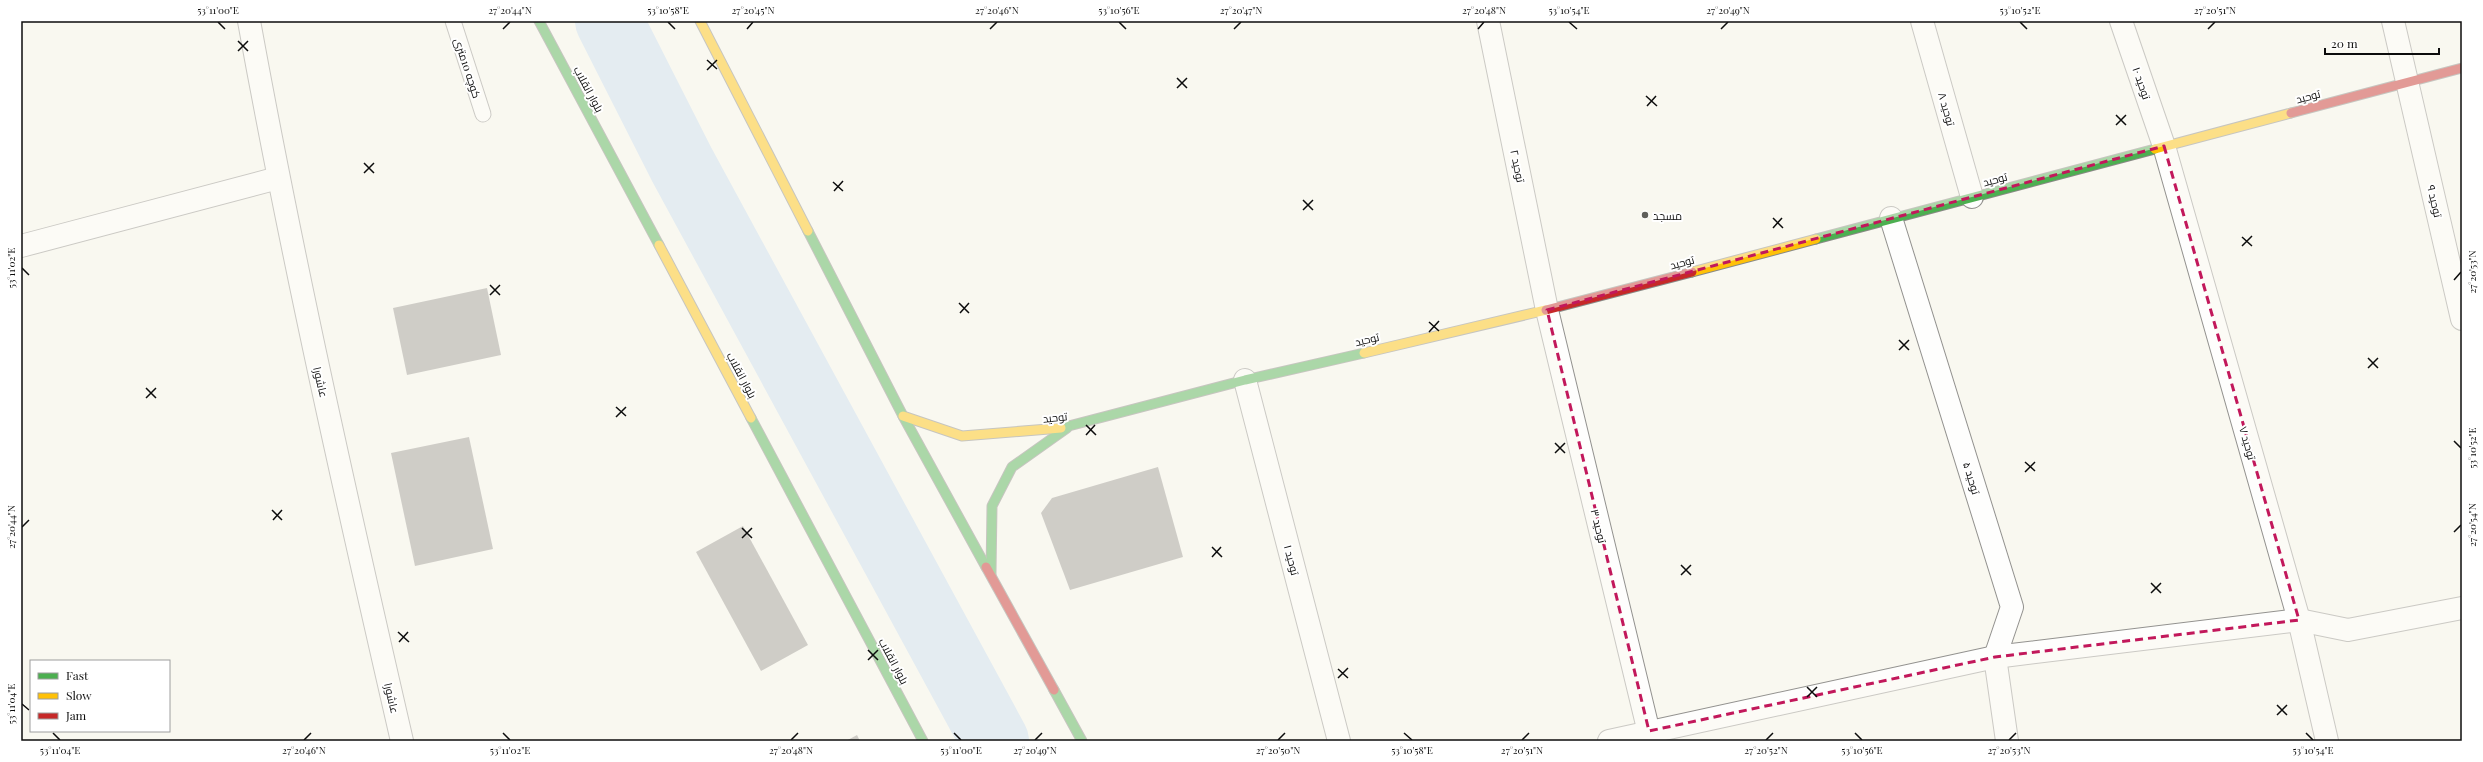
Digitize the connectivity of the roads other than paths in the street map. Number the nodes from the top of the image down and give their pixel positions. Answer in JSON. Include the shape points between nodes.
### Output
{"nodes":[{"id":1,"x":249,"y":21,"type":"edge"},
{"id":2,"x":453,"y":21,"type":"edge"},
{"id":3,"x":539,"y":21,"type":"edge"},
{"id":4,"x":700,"y":21,"type":"edge"},
{"id":5,"x":1488,"y":21,"type":"edge"},
{"id":6,"x":1922,"y":21,"type":"edge"},
{"id":7,"x":2121,"y":21,"type":"edge"},
{"id":8,"x":2393,"y":21,"type":"edge"},
{"id":9,"x":2462,"y":68,"type":"edge"},
{"id":10,"x":2407,"y":82,"type":"junction"},
{"id":11,"x":483,"y":114,"type":"dead end"},
{"id":12,"x":2164,"y":146,"type":"junction"},
{"id":13,"x":278,"y":178,"type":"junction"},
{"id":14,"x":1972,"y":197,"type":"junction"},
{"id":15,"x":1891,"y":218,"type":"junction"},
{"id":16,"x":21,"y":246,"type":"edge"},
{"id":17,"x":1547,"y":310,"type":"junction"},
{"id":18,"x":2462,"y":319,"type":"edge"},
{"id":19,"x":1245,"y":380,"type":"junction"},
{"id":20,"x":903,"y":416,"type":"junction"},
{"id":21,"x":1067,"y":428,"type":"junction"},
{"id":22,"x":992,"y":576,"type":"junction"},
{"id":23,"x":2462,"y":608,"type":"edge"},
{"id":24,"x":2299,"y":620,"type":"junction"},
{"id":25,"x":1995,"y":657,"type":"junction"},
{"id":26,"x":1650,"y":736,"type":"edge"},
{"id":27,"x":402,"y":741,"type":"edge"},
{"id":28,"x":923,"y":741,"type":"edge"},
{"id":29,"x":1082,"y":741,"type":"edge"},
{"id":30,"x":1339,"y":741,"type":"edge"},
{"id":31,"x":1609,"y":741,"type":"edge"},
{"id":32,"x":2007,"y":741,"type":"edge"},
{"id":33,"x":2327,"y":741,"type":"edge"}],
"edges":[{"from":1,"to":13,"type":"street","name":"عاشورا"},
{"from":2,"to":11,"type":"lane","name":"کوچه 10متری"},
{"from":3,"to":28,"type":"street","name":"بلوار انقلاب"},
{"from":4,"to":20,"type":"street"},
{"from":5,"to":17,"type":"street","name":"توحید ۲"},
{"from":6,"to":14,"type":"street","name":"توحید ۸"},
{"from":7,"to":12,"type":"street","name":"توحید ۱۰"},
{"from":8,"to":10,"type":"street","name":"توحید ۹"},
{"from":9,"to":10,"type":"street","name":"توحید"},
{"from":10,"to":12,"type":"street","name":"توحید"},
{"from":10,"to":18,"type":"street","name":"توحید ۹"},
{"from":12,"to":14,"type":"street","name":"توحید"},
{"from":12,"to":24,"type":"street","name":"توحید ۷"},
{"from":13,"to":16,"type":"street"},
{"from":13,"to":27,"type":"street","name":"عاشورا","via":[[316,363]]},
{"from":14,"to":15,"type":"street","name":"توحید"},
{"from":15,"to":17,"type":"street","name":"توحید"},
{"from":15,"to":25,"type":"street","name":"توحید ۵","via":[[2012,607]]},
{"from":17,"to":19,"type":"street","name":"توحید"},
{"from":17,"to":26,"type":"street","name":"توحید ۳"},
{"from":19,"to":21,"type":"street","name":"توحید"},
{"from":19,"to":30,"type":"street","name":"توحید ۱"},
{"from":20,"to":21,"type":"street","name":"توحید","via":[[962,436]]},
{"from":20,"to":22,"type":"street"},
{"from":21,"to":22,"type":"street","via":[[1012,467],[992,506]]},
{"from":22,"to":29,"type":"street"},
{"from":23,"to":24,"type":"street","via":[[2348,630]]},
{"from":24,"to":25,"type":"street"},
{"from":24,"to":33,"type":"street","name":"توحید ۷"},
{"from":25,"to":26,"type":"street"},
{"from":25,"to":32,"type":"street","name":"توحید ۵"},
{"from":26,"to":31,"type":"street"}]}
